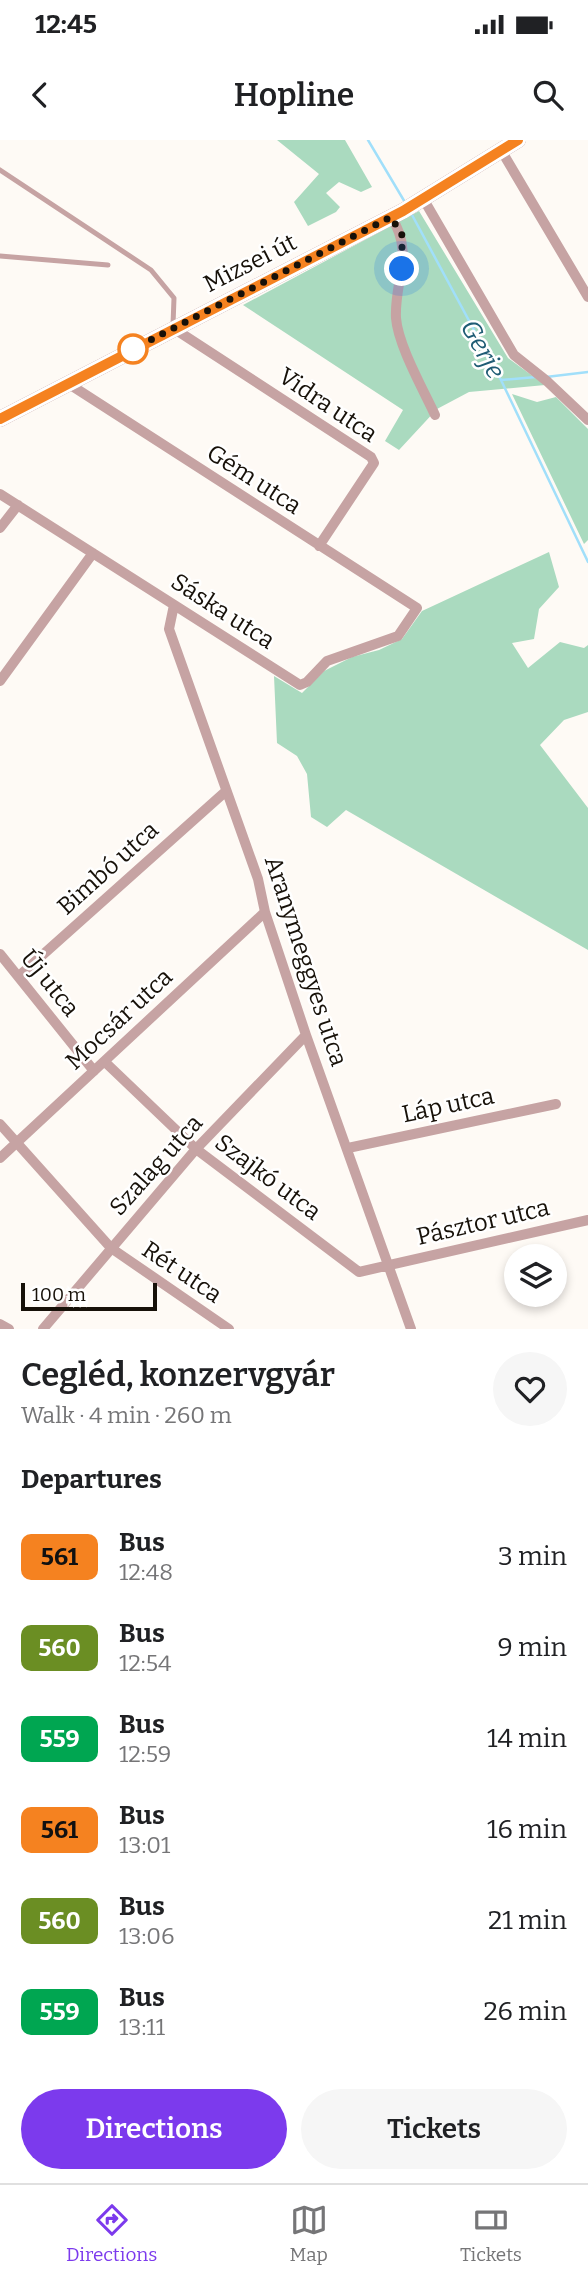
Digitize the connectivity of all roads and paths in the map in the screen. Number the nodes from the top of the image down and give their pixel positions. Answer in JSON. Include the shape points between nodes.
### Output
{"nodes":[{"id":1,"x":517,"y":140,"type":"edge"},
{"id":2,"x":501,"y":150,"type":"junction"},
{"id":3,"x":0,"y":170,"type":"edge"},
{"id":4,"x":408,"y":208,"type":"junction"},
{"id":5,"x":0,"y":256,"type":"edge"},
{"id":6,"x":108,"y":265,"type":"dead end"},
{"id":7,"x":588,"y":297,"type":"edge"},
{"id":8,"x":173,"y":328,"type":"junction"},
{"id":9,"x":68,"y":384,"type":"junction"},
{"id":10,"x":435,"y":415,"type":"dead end"},
{"id":11,"x":1,"y":418,"type":"edge"},
{"id":12,"x":588,"y":420,"type":"edge"},
{"id":13,"x":0,"y":494,"type":"edge"},
{"id":14,"x":18,"y":505,"type":"junction"},
{"id":15,"x":0,"y":527,"type":"edge"},
{"id":16,"x":319,"y":546,"type":"junction"},
{"id":17,"x":93,"y":553,"type":"junction"},
{"id":18,"x":174,"y":604,"type":"junction"},
{"id":19,"x":417,"y":608,"type":"joint"},
{"id":20,"x":0,"y":681,"type":"edge"},
{"id":21,"x":225,"y":792,"type":"junction"},
{"id":22,"x":265,"y":912,"type":"junction"},
{"id":23,"x":0,"y":954,"type":"edge"},
{"id":24,"x":19,"y":976,"type":"junction"},
{"id":25,"x":306,"y":1035,"type":"junction"},
{"id":26,"x":104,"y":1062,"type":"junction"},
{"id":27,"x":94,"y":1071,"type":"junction"},
{"id":28,"x":556,"y":1104,"type":"dead end"},
{"id":29,"x":0,"y":1124,"type":"edge"},
{"id":30,"x":16,"y":1142,"type":"junction"},
{"id":31,"x":348,"y":1148,"type":"junction"},
{"id":32,"x":196,"y":1149,"type":"junction"},
{"id":33,"x":0,"y":1158,"type":"edge"},
{"id":34,"x":588,"y":1220,"type":"edge"},
{"id":35,"x":111,"y":1248,"type":"junction"},
{"id":36,"x":387,"y":1266,"type":"junction"},
{"id":37,"x":0,"y":1324,"type":"edge"},
{"id":38,"x":9,"y":1329,"type":"edge"},
{"id":39,"x":43,"y":1329,"type":"edge"},
{"id":40,"x":229,"y":1329,"type":"edge"},
{"id":41,"x":411,"y":1329,"type":"edge"}],
"edges":[{"from":1,"to":2,"type":"main road","name":"Mizsei út"},
{"from":2,"to":4,"type":"main road","name":"Mizsei út"},
{"from":2,"to":7,"type":"street"},
{"from":3,"to":8,"type":"lane","via":[[151,270],[174,298]]},
{"from":4,"to":8,"type":"main road","name":"Mizsei út"},
{"from":4,"to":10,"type":"street","via":[[396,320]]},
{"from":4,"to":12,"type":"street","via":[[514,355]]},
{"from":5,"to":6,"type":"lane"},
{"from":8,"to":9,"type":"main road","name":"Mizsei út"},
{"from":8,"to":16,"type":"street","name":"Vidra utca","via":[[371,457],[374,463]]},
{"from":9,"to":11,"type":"main road","name":"Mizsei út"},
{"from":9,"to":16,"type":"street","name":"Gém utca"},
{"from":13,"to":14,"type":"street","name":"Sáska utca"},
{"from":14,"to":15,"type":"street"},
{"from":14,"to":17,"type":"street","name":"Sáska utca"},
{"from":16,"to":19,"type":"street","name":"Gém utca"},
{"from":17,"to":18,"type":"street","name":"Sáska utca"},
{"from":17,"to":20,"type":"street"},
{"from":18,"to":19,"type":"street","name":"Sáska utca","via":[[300,685],[327,662],[398,636]]},
{"from":18,"to":21,"type":"street","name":"Aranymeggyes utca","via":[[169,629]]},
{"from":21,"to":22,"type":"street","name":"Aranymeggyes utca","via":[[258,879]]},
{"from":21,"to":24,"type":"street","name":"Bimbó utca"},
{"from":22,"to":25,"type":"street","name":"Aranymeggyes utca"},
{"from":22,"to":26,"type":"street","name":"Mocsár utca"},
{"from":23,"to":24,"type":"street","name":"Új utca"},
{"from":24,"to":27,"type":"street","name":"Új utca"},
{"from":25,"to":31,"type":"street","name":"Aranymeggyes utca"},
{"from":25,"to":32,"type":"street","name":"Szalag utca"},
{"from":26,"to":27,"type":"street","name":"Mocsár utca"},
{"from":26,"to":32,"type":"street","name":"Szajkó utca"},
{"from":27,"to":30,"type":"street","name":"Mocsár utca"},
{"from":28,"to":31,"type":"street","name":"Láp utca"},
{"from":29,"to":30,"type":"street","name":"Rét utca"},
{"from":30,"to":33,"type":"street","name":"Mocsár utca"},
{"from":30,"to":35,"type":"street","name":"Rét utca"},
{"from":31,"to":36,"type":"street","name":"Aranymeggyes utca"},
{"from":32,"to":35,"type":"street","name":"Szalag utca"},
{"from":32,"to":36,"type":"street","name":"Szajkó utca","via":[[359,1272]]},
{"from":34,"to":36,"type":"street","name":"Pásztor utca"},
{"from":35,"to":39,"type":"street","name":"Szalag utca"},
{"from":35,"to":40,"type":"street","name":"Rét utca"},
{"from":36,"to":41,"type":"street","name":"Aranymeggyes utca"},
{"from":37,"to":38,"type":"street"}]}
